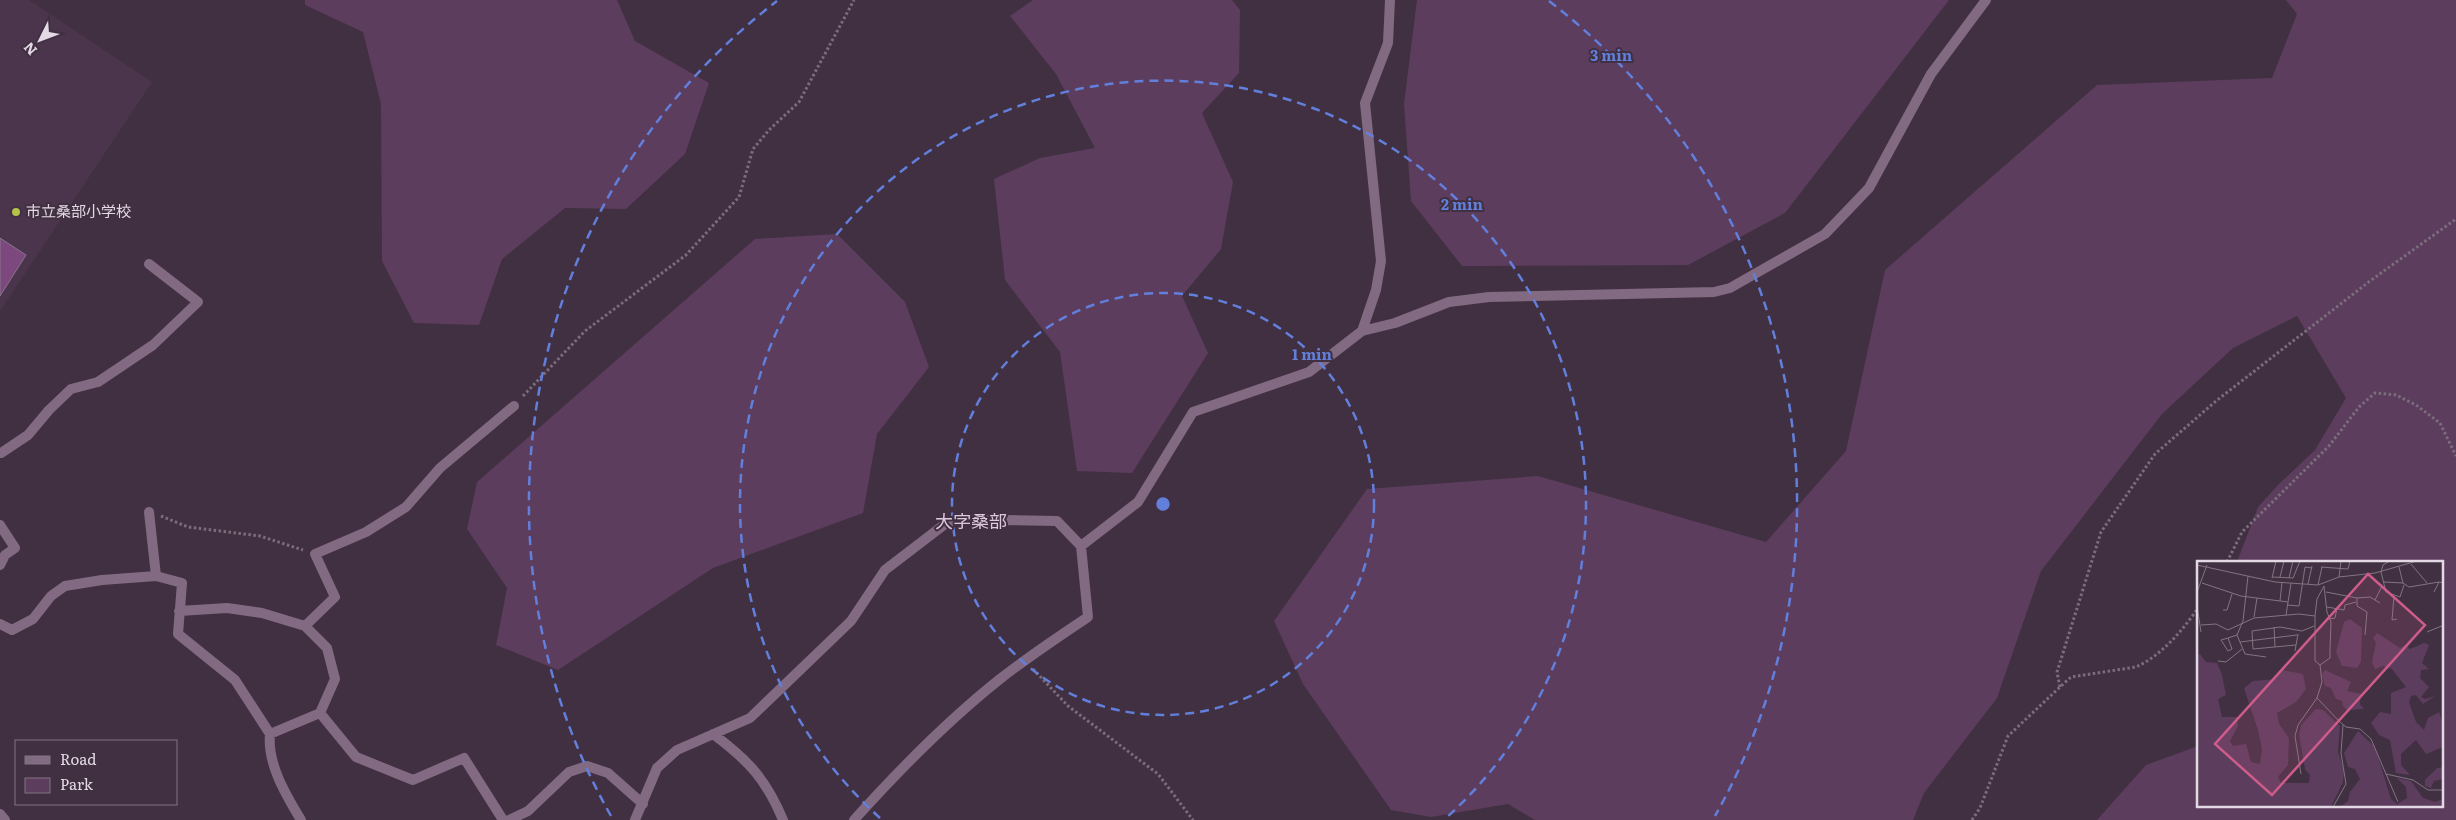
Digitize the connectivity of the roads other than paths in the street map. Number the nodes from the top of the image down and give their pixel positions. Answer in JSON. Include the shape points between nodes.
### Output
{"nodes":[{"id":1,"x":1390,"y":0,"type":"edge"},
{"id":2,"x":1986,"y":0,"type":"edge"},
{"id":3,"x":149,"y":264,"type":"dead end"},
{"id":4,"x":1362,"y":331,"type":"junction"},
{"id":5,"x":514,"y":406,"type":"road end"},
{"id":6,"x":0,"y":453,"type":"edge"},
{"id":7,"x":149,"y":512,"type":"road end"},
{"id":8,"x":0,"y":525,"type":"edge"},
{"id":9,"x":1081,"y":546,"type":"junction"},
{"id":10,"x":0,"y":565,"type":"edge"},
{"id":11,"x":156,"y":576,"type":"junction"},
{"id":12,"x":179,"y":610,"type":"junction"},
{"id":13,"x":0,"y":624,"type":"edge"},
{"id":14,"x":305,"y":626,"type":"junction"},
{"id":15,"x":320,"y":714,"type":"junction"},
{"id":16,"x":270,"y":734,"type":"junction"},
{"id":17,"x":712,"y":734,"type":"junction"},
{"id":18,"x":643,"y":804,"type":"junction"},
{"id":19,"x":0,"y":814,"type":"edge"},
{"id":20,"x":5,"y":820,"type":"edge"},
{"id":21,"x":301,"y":820,"type":"edge"},
{"id":22,"x":503,"y":820,"type":"edge"},
{"id":23,"x":509,"y":820,"type":"edge"},
{"id":24,"x":635,"y":820,"type":"edge"},
{"id":25,"x":783,"y":820,"type":"edge"},
{"id":26,"x":854,"y":820,"type":"edge"}],
"edges":[{"from":1,"to":4,"type":"street","via":[[1388,44],[1366,103],[1381,261],[1376,290]]},
{"from":2,"to":4,"type":"street","via":[[1931,74],[1869,188],[1825,234],[1730,288],[1714,292],[1489,297],[1449,302],[1395,324]]},
{"from":3,"to":6,"type":"street","via":[[198,302],[153,345],[98,382],[71,389],[28,435]]},
{"from":4,"to":9,"type":"street","via":[[1309,372],[1193,412],[1138,502]]},
{"from":5,"to":14,"type":"street","via":[[440,468],[406,507],[366,532],[315,554],[335,597]]},
{"from":7,"to":11,"type":"street"},
{"from":8,"to":10,"type":"street","via":[[15,548],[5,555]]},
{"from":9,"to":17,"type":"street","via":[[1057,521],[950,521],[885,570],[851,621],[750,718]]},
{"from":9,"to":26,"type":"street","via":[[1088,617],[992,685],[928,742]]},
{"from":11,"to":12,"type":"street","via":[[182,583]]},
{"from":11,"to":13,"type":"street","via":[[65,586],[51,596],[33,619],[12,630]]},
{"from":12,"to":14,"type":"street","via":[[227,608],[262,613]]},
{"from":12,"to":16,"type":"street","via":[[178,634],[234,680]]},
{"from":14,"to":15,"type":"street","via":[[326,648],[335,679]]},
{"from":15,"to":16,"type":"street"},
{"from":15,"to":22,"type":"street","via":[[356,758],[413,780],[464,758]]},
{"from":16,"to":21,"type":"street","via":[[269,745],[278,776]]},
{"from":17,"to":18,"type":"street","via":[[677,750],[657,768]]},
{"from":17,"to":25,"type":"street","via":[[734,750],[764,780]]},
{"from":18,"to":23,"type":"street","via":[[608,773],[587,766],[569,772],[528,811]]},
{"from":18,"to":24,"type":"street"},
{"from":19,"to":20,"type":"street"}]}
